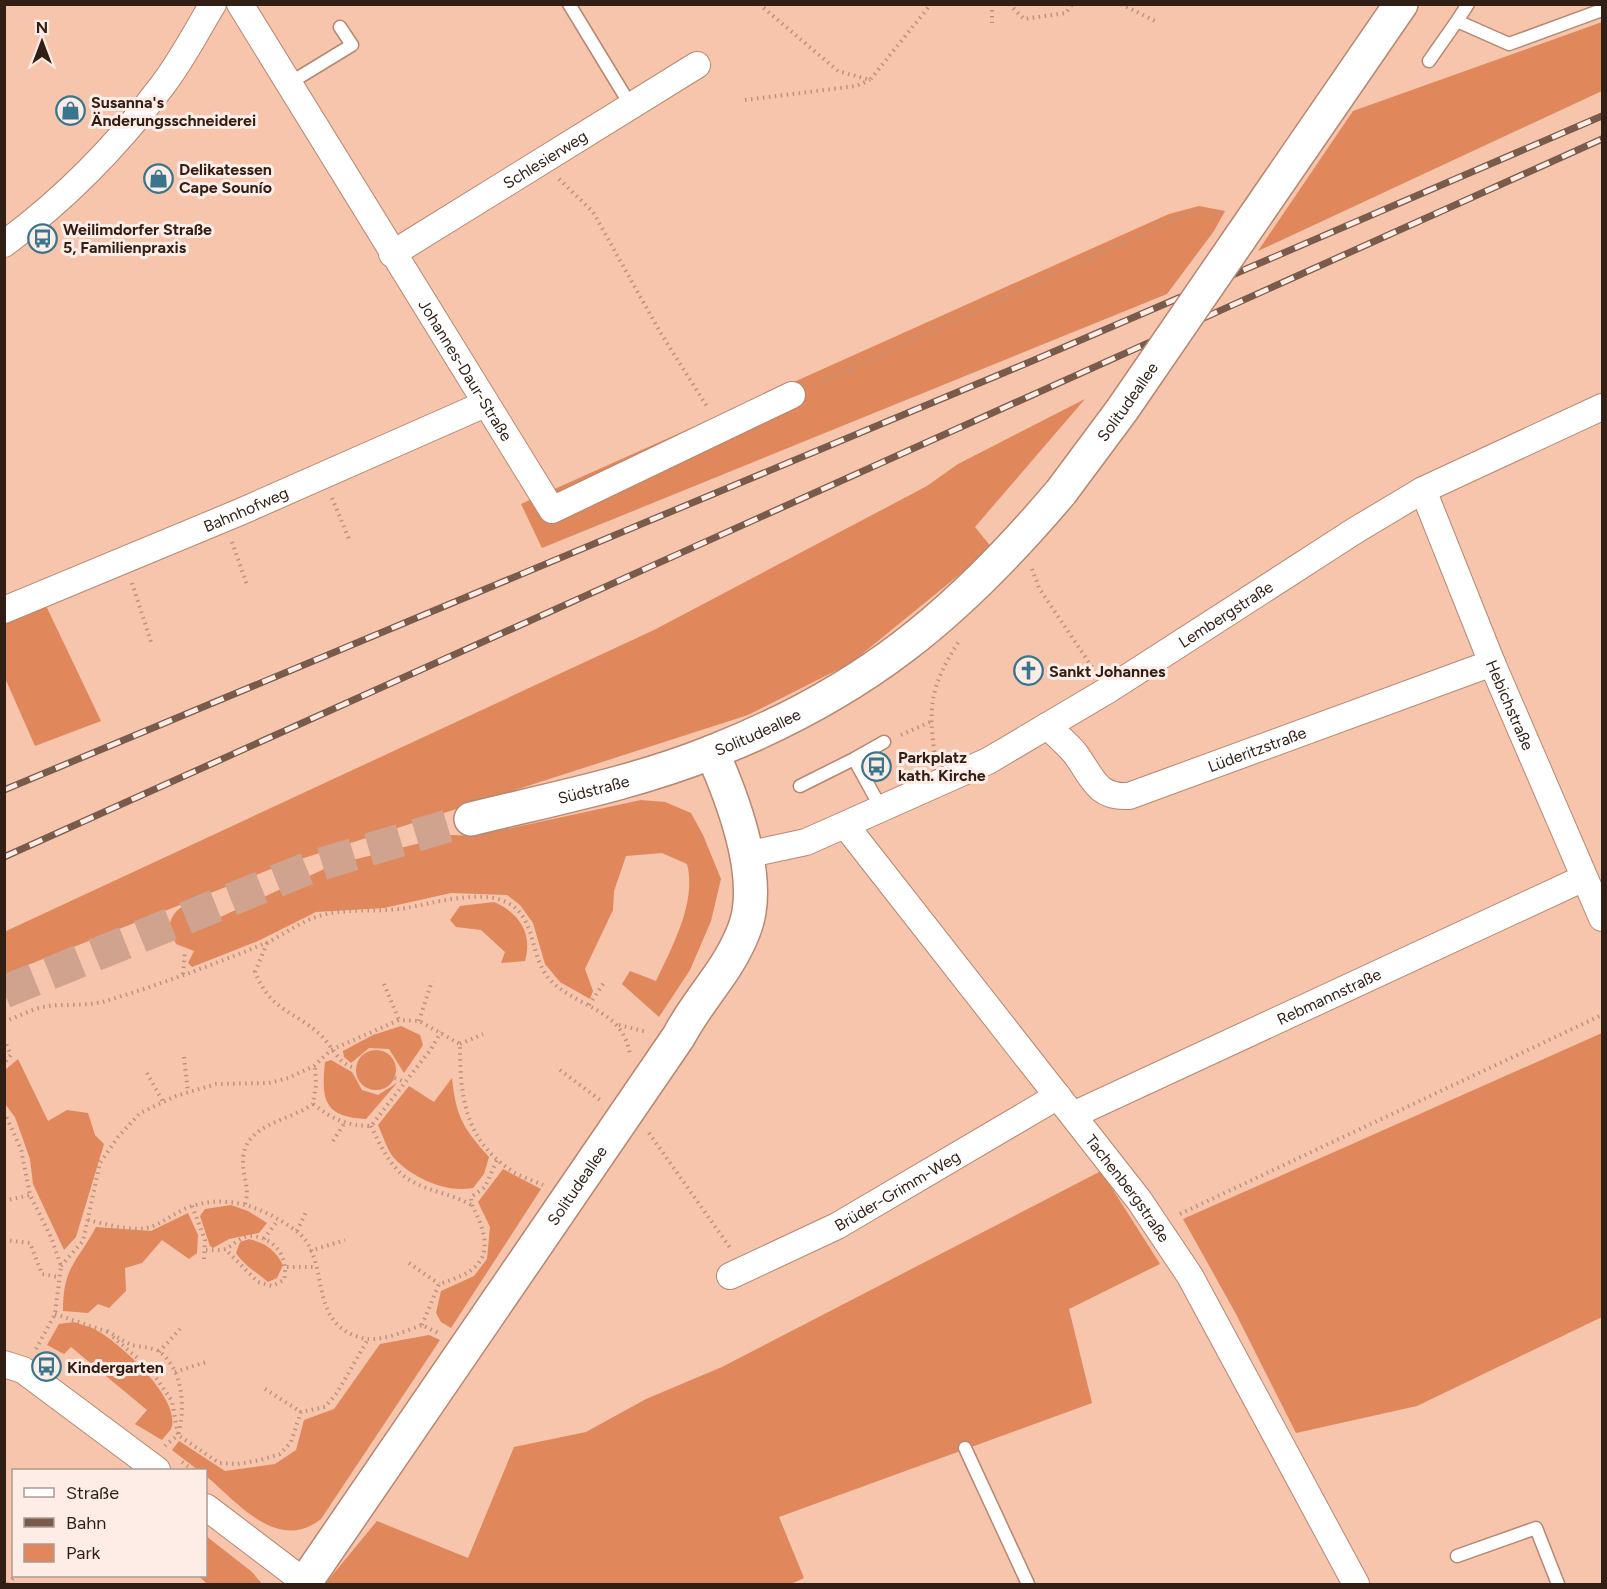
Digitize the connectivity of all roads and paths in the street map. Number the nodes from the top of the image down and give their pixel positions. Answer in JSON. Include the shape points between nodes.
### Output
{"nodes":[{"id":1,"x":213,"y":4,"type":"edge"},
{"id":2,"x":240,"y":4,"type":"edge"},
{"id":3,"x":569,"y":4,"type":"edge"},
{"id":4,"x":759,"y":4,"type":"edge"},
{"id":5,"x":931,"y":4,"type":"edge"},
{"id":6,"x":992,"y":4,"type":"edge"},
{"id":7,"x":1009,"y":4,"type":"edge"},
{"id":8,"x":1072,"y":4,"type":"edge"},
{"id":9,"x":1121,"y":4,"type":"edge"},
{"id":10,"x":1401,"y":4,"type":"edge"},
{"id":11,"x":1468,"y":4,"type":"edge"},
{"id":12,"x":1602,"y":10,"type":"edge"},
{"id":13,"x":1155,"y":21,"type":"dead end"},
{"id":14,"x":1457,"y":21,"type":"junction"},
{"id":15,"x":992,"y":23,"type":"dead end"},
{"id":16,"x":339,"y":27,"type":"dead end"},
{"id":17,"x":1430,"y":61,"type":"dead end"},
{"id":18,"x":697,"y":65,"type":"dead end"},
{"id":19,"x":870,"y":80,"type":"junction"},
{"id":20,"x":288,"y":84,"type":"junction"},
{"id":21,"x":746,"y":100,"type":"dead end"},
{"id":22,"x":631,"y":106,"type":"junction"},
{"id":23,"x":546,"y":158,"type":"junction"},
{"id":24,"x":1229,"y":228,"type":"junction"},
{"id":25,"x":4,"y":244,"type":"edge"},
{"id":26,"x":392,"y":254,"type":"junction"},
{"id":27,"x":792,"y":395,"type":"joint"},
{"id":28,"x":485,"y":404,"type":"junction"},
{"id":29,"x":1602,"y":407,"type":"edge"},
{"id":30,"x":710,"y":411,"type":"dead end"},
{"id":31,"x":323,"y":475,"type":"junction"},
{"id":32,"x":1423,"y":490,"type":"junction"},
{"id":33,"x":223,"y":519,"type":"junction"},
{"id":34,"x":349,"y":539,"type":"dead end"},
{"id":35,"x":125,"y":560,"type":"junction"},
{"id":36,"x":1023,"y":570,"type":"dead end"},
{"id":37,"x":247,"y":585,"type":"dead end"},
{"id":38,"x":4,"y":610,"type":"edge"},
{"id":39,"x":966,"y":632,"type":"dead end"},
{"id":40,"x":152,"y":645,"type":"dead end"},
{"id":41,"x":1492,"y":663,"type":"junction"},
{"id":42,"x":1108,"y":690,"type":"junction"},
{"id":43,"x":930,"y":722,"type":"junction"},
{"id":44,"x":1047,"y":726,"type":"junction"},
{"id":45,"x":884,"y":742,"type":"joint"},
{"id":46,"x":712,"y":753,"type":"junction"},
{"id":47,"x":854,"y":759,"type":"junction"},
{"id":48,"x":938,"y":784,"type":"junction"},
{"id":49,"x":800,"y":786,"type":"dead end"},
{"id":50,"x":881,"y":808,"type":"junction"},
{"id":51,"x":471,"y":819,"type":"tunnel mouth"},
{"id":52,"x":846,"y":826,"type":"junction"},
{"id":53,"x":746,"y":855,"type":"junction"},
{"id":54,"x":1584,"y":878,"type":"junction"},
{"id":55,"x":1602,"y":918,"type":"edge"},
{"id":56,"x":267,"y":943,"type":"junction"},
{"id":57,"x":186,"y":950,"type":"dead end"},
{"id":58,"x":183,"y":974,"type":"junction"},
{"id":59,"x":432,"y":981,"type":"dead end"},
{"id":60,"x":605,"y":981,"type":"dead end"},
{"id":61,"x":384,"y":984,"type":"dead end"},
{"id":62,"x":589,"y":1005,"type":"junction"},
{"id":63,"x":1602,"y":1015,"type":"edge"},
{"id":64,"x":399,"y":1020,"type":"junction"},
{"id":65,"x":419,"y":1021,"type":"junction"},
{"id":66,"x":4,"y":1022,"type":"edge"},
{"id":67,"x":619,"y":1025,"type":"junction"},
{"id":68,"x":655,"y":1030,"type":"dead end"},
{"id":69,"x":441,"y":1032,"type":"junction"},
{"id":70,"x":483,"y":1034,"type":"dead end"},
{"id":71,"x":4,"y":1040,"type":"edge"},
{"id":72,"x":460,"y":1044,"type":"junction"},
{"id":73,"x":332,"y":1050,"type":"junction"},
{"id":74,"x":184,"y":1057,"type":"dead end"},
{"id":75,"x":4,"y":1063,"type":"edge"},
{"id":76,"x":314,"y":1066,"type":"junction"},
{"id":77,"x":355,"y":1068,"type":"dead end"},
{"id":78,"x":560,"y":1070,"type":"dead end"},
{"id":79,"x":147,"y":1073,"type":"dead end"},
{"id":80,"x":651,"y":1074,"type":"junction"},
{"id":81,"x":389,"y":1076,"type":"dead end"},
{"id":82,"x":405,"y":1082,"type":"junction"},
{"id":83,"x":188,"y":1092,"type":"junction"},
{"id":84,"x":163,"y":1102,"type":"junction"},
{"id":85,"x":313,"y":1104,"type":"junction"},
{"id":86,"x":1066,"y":1105,"type":"junction"},
{"id":87,"x":618,"y":1106,"type":"junction"},
{"id":88,"x":4,"y":1112,"type":"edge"},
{"id":89,"x":344,"y":1124,"type":"junction"},
{"id":90,"x":371,"y":1126,"type":"junction"},
{"id":91,"x":333,"y":1141,"type":"dead end"},
{"id":92,"x":498,"y":1158,"type":"junction"},
{"id":93,"x":553,"y":1189,"type":"dead end"},
{"id":94,"x":30,"y":1196,"type":"junction"},
{"id":95,"x":4,"y":1201,"type":"edge"},
{"id":96,"x":245,"y":1204,"type":"junction"},
{"id":97,"x":471,"y":1205,"type":"junction"},
{"id":98,"x":192,"y":1206,"type":"junction"},
{"id":99,"x":306,"y":1212,"type":"dead end"},
{"id":100,"x":88,"y":1220,"type":"junction"},
{"id":101,"x":278,"y":1220,"type":"junction"},
{"id":102,"x":1155,"y":1226,"type":"junction"},
{"id":103,"x":297,"y":1231,"type":"junction"},
{"id":104,"x":264,"y":1239,"type":"junction"},
{"id":105,"x":4,"y":1240,"type":"edge"},
{"id":106,"x":345,"y":1240,"type":"dead end"},
{"id":107,"x":225,"y":1249,"type":"junction"},
{"id":108,"x":206,"y":1250,"type":"junction"},
{"id":109,"x":310,"y":1251,"type":"junction"},
{"id":110,"x":204,"y":1259,"type":"dead end"},
{"id":111,"x":409,"y":1263,"type":"dead end"},
{"id":112,"x":61,"y":1266,"type":"junction"},
{"id":113,"x":286,"y":1267,"type":"junction"},
{"id":114,"x":316,"y":1267,"type":"junction"},
{"id":115,"x":738,"y":1273,"type":"joint"},
{"id":116,"x":59,"y":1276,"type":"junction"},
{"id":117,"x":439,"y":1284,"type":"junction"},
{"id":118,"x":54,"y":1314,"type":"junction"},
{"id":119,"x":422,"y":1325,"type":"junction"},
{"id":120,"x":180,"y":1329,"type":"dead end"},
{"id":121,"x":108,"y":1332,"type":"junction"},
{"id":122,"x":446,"y":1337,"type":"dead end"},
{"id":123,"x":368,"y":1339,"type":"junction"},
{"id":124,"x":159,"y":1352,"type":"junction"},
{"id":125,"x":209,"y":1361,"type":"dead end"},
{"id":126,"x":14,"y":1367,"type":"edge"},
{"id":127,"x":175,"y":1372,"type":"junction"},
{"id":128,"x":265,"y":1389,"type":"dead end"},
{"id":129,"x":301,"y":1412,"type":"junction"},
{"id":130,"x":178,"y":1435,"type":"junction"},
{"id":131,"x":965,"y":1448,"type":"dead end"},
{"id":132,"x":160,"y":1459,"type":"edge"},
{"id":133,"x":207,"y":1508,"type":"edge"},
{"id":134,"x":1457,"y":1557,"type":"dead end"},
{"id":135,"x":305,"y":1584,"type":"edge"},
{"id":136,"x":1028,"y":1584,"type":"edge"},
{"id":137,"x":1356,"y":1584,"type":"edge"},
{"id":138,"x":1558,"y":1584,"type":"edge"}],
"edges":[{"from":1,"to":25,"type":"street","via":[[164,84],[114,145],[50,210]]},
{"from":2,"to":20,"type":"street","name":"Johannes-Daur-Straße"},
{"from":3,"to":22,"type":"lane"},
{"from":4,"to":19,"type":"path","via":[[838,71]]},
{"from":5,"to":19,"type":"path"},
{"from":6,"to":15,"type":"path"},
{"from":7,"to":8,"type":"path","via":[[1023,19],[1066,13]]},
{"from":9,"to":13,"type":"path"},
{"from":10,"to":24,"type":"main road","name":"Solitudeallee"},
{"from":11,"to":14,"type":"lane"},
{"from":12,"to":14,"type":"lane","via":[[1509,44]]},
{"from":14,"to":17,"type":"lane"},
{"from":16,"to":20,"type":"lane","via":[[352,45]]},
{"from":18,"to":22,"type":"street","name":"Schlesierweg"},
{"from":19,"to":21,"type":"path","via":[[856,86]]},
{"from":20,"to":26,"type":"street","name":"Johannes-Daur-Straße"},
{"from":22,"to":23,"type":"street","name":"Schlesierweg"},
{"from":23,"to":26,"type":"street","name":"Schlesierweg"},
{"from":23,"to":30,"type":"path","via":[[560,181],[592,212],[656,326]]},
{"from":24,"to":27,"type":"path","via":[[1199,212],[1181,216]]},
{"from":24,"to":46,"type":"main road","name":"Solitudeallee","bridge":true,"via":[[1122,410],[1014,548],[917,639],[842,691]]},
{"from":26,"to":28,"type":"street","name":"Johannes-Daur-Straße"},
{"from":27,"to":28,"type":"street","name":"Johannes-Daur-Straße","via":[[552,510]]},
{"from":28,"to":31,"type":"street","name":"Bahnhofweg"},
{"from":29,"to":32,"type":"street","name":"Lembergstraße"},
{"from":31,"to":33,"type":"street","name":"Bahnhofweg"},
{"from":31,"to":34,"type":"path"},
{"from":32,"to":41,"type":"street","name":"Hebichstraße"},
{"from":32,"to":42,"type":"street","name":"Lembergstraße"},
{"from":33,"to":35,"type":"street","name":"Bahnhofweg"},
{"from":33,"to":37,"type":"path"},
{"from":35,"to":38,"type":"street","name":"Bahnhofweg"},
{"from":35,"to":40,"type":"path"},
{"from":36,"to":42,"type":"path","via":[[1030,562],[1039,588]]},
{"from":39,"to":43,"type":"path","via":[[941,669],[933,690]]},
{"from":41,"to":44,"type":"street","name":"Lüderitzstraße","via":[[1129,796],[1108,795],[1100,790],[1072,751]]},
{"from":41,"to":54,"type":"street","name":"Hebichstraße"},
{"from":42,"to":44,"type":"street","name":"Lembergstraße"},
{"from":43,"to":45,"type":"path"},
{"from":43,"to":48,"type":"path"},
{"from":44,"to":48,"type":"street","name":"Lembergstraße","via":[[988,761]]},
{"from":45,"to":47,"type":"lane"},
{"from":46,"to":51,"type":"main road","name":"Südstraße","via":[[631,779]]},
{"from":46,"to":53,"type":"main road","name":"Solitudeallee"},
{"from":47,"to":49,"type":"lane"},
{"from":47,"to":50,"type":"lane"},
{"from":48,"to":50,"type":"street","name":"Lembergstraße"},
{"from":50,"to":52,"type":"street","name":"Lembergstraße"},
{"from":52,"to":53,"type":"street","name":"Lembergstraße","via":[[806,842]]},
{"from":52,"to":86,"type":"street","name":"Tachenbergstraße"},
{"from":53,"to":80,"type":"main road","name":"Solitudeallee","via":[[751,900],[741,936],[726,966]]},
{"from":54,"to":55,"type":"street","name":"Hebichstraße"},
{"from":54,"to":86,"type":"street","name":"Rebmannstraße"},
{"from":56,"to":58,"type":"path"},
{"from":56,"to":62,"type":"path","via":[[318,916],[401,909],[452,898],[500,899],[524,916],[537,960],[550,980]]},
{"from":56,"to":73,"type":"path","via":[[255,972],[261,987],[276,1004],[326,1040]]},
{"from":57,"to":58,"type":"path"},
{"from":58,"to":66,"type":"path","via":[[103,1002],[41,1008]]},
{"from":59,"to":65,"type":"path"},
{"from":60,"to":62,"type":"path"},
{"from":61,"to":64,"type":"path"},
{"from":62,"to":67,"type":"path"},
{"from":63,"to":102,"type":"path"},
{"from":64,"to":65,"type":"path"},
{"from":64,"to":73,"type":"path"},
{"from":65,"to":69,"type":"path"},
{"from":67,"to":68,"type":"path","via":[[643,1032]]},
{"from":67,"to":80,"type":"path","via":[[632,1061]]},
{"from":69,"to":72,"type":"path"},
{"from":69,"to":82,"type":"path"},
{"from":70,"to":72,"type":"path"},
{"from":71,"to":75,"type":"path","via":[[11,1055]]},
{"from":72,"to":92,"type":"path","via":[[460,1080],[467,1118],[480,1141]]},
{"from":73,"to":76,"type":"path"},
{"from":73,"to":77,"type":"path","via":[[345,1066]]},
{"from":74,"to":83,"type":"path"},
{"from":76,"to":83,"type":"path","via":[[269,1083],[216,1084]]},
{"from":76,"to":85,"type":"path"},
{"from":78,"to":87,"type":"path"},
{"from":79,"to":84,"type":"path"},
{"from":80,"to":87,"type":"main road","name":"Solitudeallee"},
{"from":81,"to":82,"type":"path"},
{"from":82,"to":90,"type":"path"},
{"from":83,"to":84,"type":"path"},
{"from":84,"to":100,"type":"path","via":[[140,1113],[100,1163]]},
{"from":85,"to":89,"type":"path"},
{"from":85,"to":96,"type":"path","via":[[301,1113],[265,1126],[252,1137],[245,1148],[243,1163],[249,1193]]},
{"from":86,"to":102,"type":"street","name":"Tachenbergstraße"},
{"from":86,"to":115,"type":"street","name":"Brüder-Grimm-Weg","via":[[837,1226]]},
{"from":87,"to":115,"type":"path"},
{"from":87,"to":135,"type":"main road","name":"Solitudeallee"},
{"from":88,"to":94,"type":"path","via":[[21,1149]]},
{"from":89,"to":90,"type":"path"},
{"from":89,"to":91,"type":"path"},
{"from":90,"to":97,"type":"path","via":[[385,1156],[405,1176]]},
{"from":92,"to":93,"type":"path","via":[[509,1169]]},
{"from":92,"to":97,"type":"path","via":[[485,1187],[471,1197]]},
{"from":94,"to":95,"type":"path"},
{"from":94,"to":112,"type":"path"},
{"from":96,"to":98,"type":"path","via":[[224,1201]]},
{"from":96,"to":101,"type":"path"},
{"from":97,"to":117,"type":"path","via":[[485,1237],[481,1261],[469,1274]]},
{"from":98,"to":100,"type":"path","via":[[146,1228]]},
{"from":98,"to":108,"type":"path"},
{"from":99,"to":103,"type":"path"},
{"from":100,"to":112,"type":"path","via":[[83,1241]]},
{"from":101,"to":103,"type":"path"},
{"from":101,"to":104,"type":"path"},
{"from":102,"to":137,"type":"street","name":"Tachenbergstraße","via":[[1190,1276]]},
{"from":103,"to":109,"type":"path"},
{"from":104,"to":107,"type":"path","via":[[248,1236]]},
{"from":104,"to":113,"type":"path","via":[[282,1253]]},
{"from":105,"to":116,"type":"path","via":[[30,1243],[42,1274]]},
{"from":106,"to":109,"type":"path"},
{"from":107,"to":108,"type":"path"},
{"from":107,"to":113,"type":"path","via":[[258,1282],[272,1286],[284,1281]]},
{"from":108,"to":110,"type":"path"},
{"from":109,"to":114,"type":"path"},
{"from":111,"to":117,"type":"path"},
{"from":112,"to":116,"type":"path"},
{"from":113,"to":114,"type":"path"},
{"from":114,"to":123,"type":"path","via":[[322,1300],[333,1323]]},
{"from":116,"to":118,"type":"path"},
{"from":117,"to":119,"type":"path"},
{"from":118,"to":121,"type":"path"},
{"from":118,"to":126,"type":"path"},
{"from":119,"to":122,"type":"path"},
{"from":119,"to":123,"type":"path"},
{"from":120,"to":124,"type":"path"},
{"from":121,"to":124,"type":"path","via":[[130,1344]]},
{"from":121,"to":130,"type":"path","via":[[149,1368],[172,1401]]},
{"from":123,"to":129,"type":"path","via":[[325,1407]]},
{"from":124,"to":127,"type":"path"},
{"from":125,"to":127,"type":"path"},
{"from":126,"to":132,"type":"street"},
{"from":127,"to":130,"type":"path","via":[[183,1420]]},
{"from":128,"to":129,"type":"path"},
{"from":129,"to":130,"type":"path","via":[[291,1442],[280,1454],[260,1460],[219,1463]]},
{"from":130,"to":132,"type":"path"},
{"from":131,"to":136,"type":"lane"},
{"from":133,"to":135,"type":"street"},
{"from":134,"to":138,"type":"lane","via":[[1536,1528]]}]}
